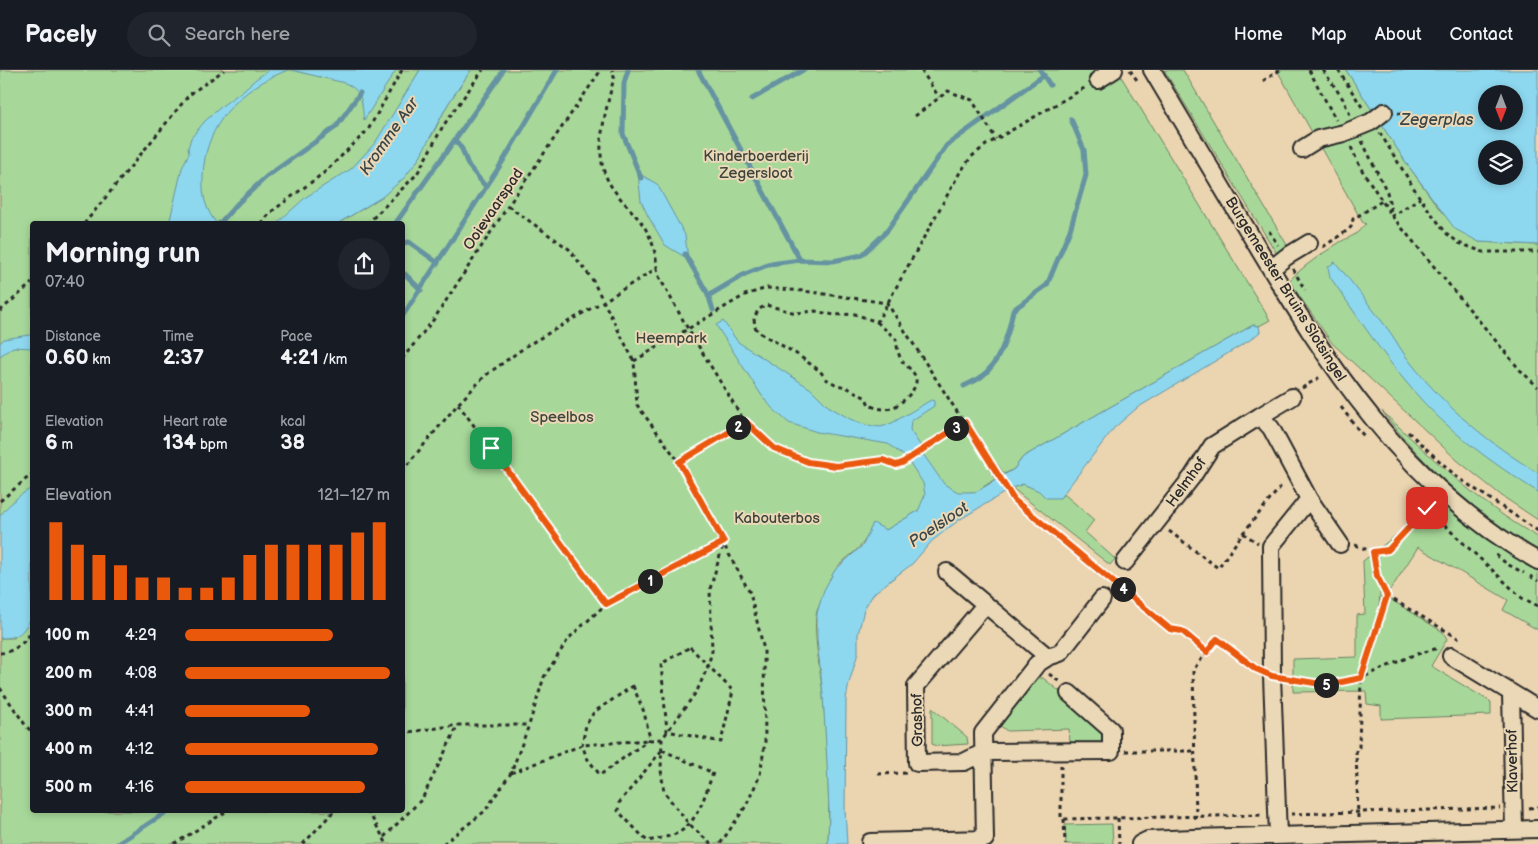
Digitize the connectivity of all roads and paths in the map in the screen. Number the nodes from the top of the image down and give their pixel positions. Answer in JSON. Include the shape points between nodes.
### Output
{"nodes":[{"id":1,"x":224,"y":70,"type":"edge"},
{"id":2,"x":402,"y":70,"type":"edge"},
{"id":3,"x":483,"y":70,"type":"edge"},
{"id":4,"x":602,"y":70,"type":"edge"},
{"id":5,"x":612,"y":70,"type":"edge"},
{"id":6,"x":921,"y":70,"type":"edge"},
{"id":7,"x":1114,"y":70,"type":"edge"},
{"id":8,"x":1152,"y":70,"type":"edge"},
{"id":9,"x":1280,"y":70,"type":"edge"},
{"id":10,"x":1309,"y":70,"type":"edge"},
{"id":11,"x":1338,"y":70,"type":"edge"},
{"id":12,"x":1098,"y":80,"type":"joint"},
{"id":13,"x":1262,"y":81,"type":"dead end"},
{"id":14,"x":939,"y":97,"type":"junction"},
{"id":15,"x":914,"y":116,"type":"dead end"},
{"id":16,"x":1378,"y":117,"type":"junction"},
{"id":17,"x":1344,"y":133,"type":"junction"},
{"id":18,"x":996,"y":139,"type":"junction"},
{"id":19,"x":1302,"y":148,"type":"dead end"},
{"id":20,"x":1420,"y":198,"type":"junction"},
{"id":21,"x":1382,"y":201,"type":"junction"},
{"id":22,"x":508,"y":206,"type":"junction"},
{"id":23,"x":1392,"y":216,"type":"junction"},
{"id":24,"x":86,"y":221,"type":"edge"},
{"id":25,"x":264,"y":221,"type":"edge"},
{"id":26,"x":370,"y":221,"type":"edge"},
{"id":27,"x":1313,"y":247,"type":"joint"},
{"id":28,"x":1538,"y":252,"type":"edge"},
{"id":29,"x":1286,"y":257,"type":"junction"},
{"id":30,"x":656,"y":268,"type":"junction"},
{"id":31,"x":1271,"y":269,"type":"junction"},
{"id":32,"x":30,"y":285,"type":"edge"},
{"id":33,"x":1305,"y":291,"type":"dead end"},
{"id":34,"x":604,"y":301,"type":"junction"},
{"id":35,"x":887,"y":303,"type":"junction"},
{"id":36,"x":0,"y":311,"type":"edge"},
{"id":37,"x":877,"y":322,"type":"junction"},
{"id":38,"x":688,"y":329,"type":"junction"},
{"id":39,"x":405,"y":355,"type":"edge"},
{"id":40,"x":634,"y":362,"type":"junction"},
{"id":41,"x":1538,"y":387,"type":"edge"},
{"id":42,"x":1292,"y":397,"type":"dead end"},
{"id":43,"x":458,"y":404,"type":"junction"},
{"id":44,"x":1260,"y":416,"type":"junction"},
{"id":45,"x":746,"y":422,"type":"junction"},
{"id":46,"x":965,"y":422,"type":"junction"},
{"id":47,"x":1402,"y":427,"type":"dead end"},
{"id":48,"x":679,"y":462,"type":"junction"},
{"id":49,"x":405,"y":467,"type":"edge"},
{"id":50,"x":30,"y":476,"type":"edge"},
{"id":51,"x":1282,"y":485,"type":"dead end"},
{"id":52,"x":1309,"y":499,"type":"junction"},
{"id":53,"x":0,"y":501,"type":"edge"},
{"id":54,"x":1432,"y":503,"type":"dead end"},
{"id":55,"x":1427,"y":508,"type":"junction"},
{"id":56,"x":1156,"y":522,"type":"junction"},
{"id":57,"x":1538,"y":531,"type":"edge"},
{"id":58,"x":724,"y":542,"type":"junction"},
{"id":59,"x":1340,"y":544,"type":"dead end"},
{"id":60,"x":1538,"y":561,"type":"edge"},
{"id":61,"x":1126,"y":562,"type":"joint"},
{"id":62,"x":947,"y":572,"type":"dead end"},
{"id":63,"x":1112,"y":580,"type":"junction"},
{"id":64,"x":1387,"y":596,"type":"junction"},
{"id":65,"x":1102,"y":599,"type":"joint"},
{"id":66,"x":606,"y":604,"type":"junction"},
{"id":67,"x":985,"y":604,"type":"junction"},
{"id":68,"x":1538,"y":606,"type":"edge"},
{"id":69,"x":30,"y":634,"type":"edge"},
{"id":70,"x":1207,"y":652,"type":"junction"},
{"id":71,"x":0,"y":653,"type":"edge"},
{"id":72,"x":1450,"y":655,"type":"junction"},
{"id":73,"x":1042,"y":660,"type":"junction"},
{"id":74,"x":708,"y":666,"type":"junction"},
{"id":75,"x":1272,"y":676,"type":"junction"},
{"id":76,"x":1361,"y":678,"type":"junction"},
{"id":77,"x":0,"y":688,"type":"edge"},
{"id":78,"x":1511,"y":693,"type":"junction"},
{"id":79,"x":1069,"y":694,"type":"joint"},
{"id":80,"x":1538,"y":709,"type":"edge"},
{"id":81,"x":458,"y":725,"type":"junction"},
{"id":82,"x":529,"y":725,"type":"junction"},
{"id":83,"x":30,"y":730,"type":"edge"},
{"id":84,"x":667,"y":732,"type":"junction"},
{"id":85,"x":405,"y":733,"type":"edge"},
{"id":86,"x":650,"y":739,"type":"junction"},
{"id":87,"x":662,"y":739,"type":"junction"},
{"id":88,"x":582,"y":745,"type":"junction"},
{"id":89,"x":662,"y":750,"type":"junction"},
{"id":90,"x":1111,"y":751,"type":"junction"},
{"id":91,"x":1194,"y":751,"type":"junction"},
{"id":92,"x":984,"y":752,"type":"junction"},
{"id":93,"x":917,"y":763,"type":"junction"},
{"id":94,"x":510,"y":773,"type":"junction"},
{"id":95,"x":878,"y":774,"type":"dead end"},
{"id":96,"x":224,"y":813,"type":"edge"},
{"id":97,"x":332,"y":813,"type":"edge"},
{"id":98,"x":369,"y":813,"type":"edge"},
{"id":99,"x":1118,"y":818,"type":"dead end"},
{"id":100,"x":1064,"y":819,"type":"dead end"},
{"id":101,"x":689,"y":824,"type":"junction"},
{"id":102,"x":1538,"y":829,"type":"edge"},
{"id":103,"x":1514,"y":830,"type":"junction"},
{"id":104,"x":1358,"y":834,"type":"junction"},
{"id":105,"x":1278,"y":836,"type":"junction"},
{"id":106,"x":384,"y":837,"type":"junction"},
{"id":107,"x":1193,"y":838,"type":"junction"},
{"id":108,"x":1298,"y":840,"type":"edge"},
{"id":109,"x":870,"y":842,"type":"dead end"},
{"id":110,"x":960,"y":842,"type":"edge"},
{"id":111,"x":174,"y":844,"type":"edge"},
{"id":112,"x":304,"y":844,"type":"edge"},
{"id":113,"x":387,"y":844,"type":"edge"},
{"id":114,"x":443,"y":844,"type":"edge"},
{"id":115,"x":711,"y":844,"type":"edge"},
{"id":116,"x":720,"y":844,"type":"edge"},
{"id":117,"x":1065,"y":844,"type":"edge"},
{"id":118,"x":1119,"y":844,"type":"edge"},
{"id":119,"x":1140,"y":844,"type":"edge"}],
"edges":[{"from":1,"to":24,"type":"path","via":[[189,95]]},
{"from":2,"to":25,"type":"path","via":[[368,130],[325,172]]},
{"from":3,"to":26,"type":"path","via":[[443,126],[417,174]]},
{"from":4,"to":22,"type":"path","name":"Ooievaarspad"},
{"from":5,"to":30,"type":"path","via":[[614,77],[604,122],[603,168],[612,190],[645,227],[655,250]]},
{"from":6,"to":14,"type":"path"},
{"from":7,"to":12,"type":"street"},
{"from":8,"to":31,"type":"street","name":"Burgemeester Bruins Slotsingel"},
{"from":9,"to":13,"type":"path"},
{"from":10,"to":17,"type":"path"},
{"from":11,"to":16,"type":"path"},
{"from":12,"to":18,"type":"path"},
{"from":14,"to":15,"type":"path"},
{"from":14,"to":18,"type":"path","via":[[948,91],[972,100]]},
{"from":16,"to":17,"type":"street"},
{"from":16,"to":20,"type":"path","via":[[1376,126]]},
{"from":17,"to":19,"type":"street","via":[[1318,139]]},
{"from":17,"to":21,"type":"path","via":[[1360,167]]},
{"from":18,"to":35,"type":"path","via":[[971,157],[959,174]]},
{"from":20,"to":23,"type":"path"},
{"from":20,"to":28,"type":"path","via":[[1446,233],[1459,243],[1483,252]]},
{"from":21,"to":23,"type":"path"},
{"from":21,"to":27,"type":"path","via":[[1353,219],[1348,230]]},
{"from":22,"to":34,"type":"path","via":[[569,249],[580,260]]},
{"from":22,"to":39,"type":"path","name":"Ooievaarspad","via":[[434,319]]},
{"from":23,"to":41,"type":"path","via":[[1520,370]]},
{"from":27,"to":29,"type":"street"},
{"from":29,"to":31,"type":"street"},
{"from":29,"to":33,"type":"path","name":"Burgemeester Bruins Slotsingel"},
{"from":30,"to":34,"type":"path"},
{"from":30,"to":38,"type":"path"},
{"from":31,"to":60,"type":"street","name":"Burgemeester Bruins Slotsingel","via":[[1340,378],[1403,454],[1427,480],[1473,518]]},
{"from":32,"to":36,"type":"path"},
{"from":34,"to":40,"type":"path"},
{"from":34,"to":43,"type":"path","via":[[528,345],[486,374]]},
{"from":35,"to":37,"type":"path"},
{"from":35,"to":38,"type":"path","via":[[767,288],[745,295]]},
{"from":35,"to":46,"type":"path"},
{"from":37,"to":37,"type":"path","via":[[855,314],[796,313],[766,305],[758,310],[754,319],[760,333],[820,371],[826,379],[866,398],[869,405],[892,408],[914,388],[915,375],[902,361],[896,339]]},
{"from":38,"to":40,"type":"path"},
{"from":38,"to":45,"type":"path"},
{"from":40,"to":48,"type":"path","via":[[637,405]]},
{"from":42,"to":44,"type":"street","name":"Helmhof"},
{"from":43,"to":49,"type":"path"},
{"from":43,"to":66,"type":"path"},
{"from":44,"to":52,"type":"street","via":[[1271,428]]},
{"from":44,"to":56,"type":"street","name":"Helmhof","via":[[1212,446]]},
{"from":45,"to":46,"type":"path","via":[[774,448],[808,462],[836,466],[883,460],[896,465],[902,463]]},
{"from":45,"to":48,"type":"path"},
{"from":46,"to":63,"type":"path","via":[[1014,500]]},
{"from":47,"to":57,"type":"path","via":[[1457,477]]},
{"from":48,"to":58,"type":"path"},
{"from":50,"to":53,"type":"path"},
{"from":51,"to":56,"type":"path","via":[[1218,568]]},
{"from":52,"to":59,"type":"street"},
{"from":52,"to":75,"type":"street","via":[[1271,546]]},
{"from":54,"to":55,"type":"path"},
{"from":55,"to":64,"type":"path","via":[[1388,550],[1373,552],[1377,576]]},
{"from":55,"to":68,"type":"path","via":[[1522,598]]},
{"from":56,"to":61,"type":"street","name":"Helmhof"},
{"from":58,"to":66,"type":"path"},
{"from":58,"to":74,"type":"path","via":[[710,589],[712,651]]},
{"from":58,"to":116,"type":"path","via":[[750,593],[764,650],[765,742],[760,775],[746,806]]},
{"from":61,"to":63,"type":"path"},
{"from":62,"to":67,"type":"street"},
{"from":63,"to":65,"type":"path"},
{"from":63,"to":70,"type":"path","via":[[1170,629],[1182,631]]},
{"from":64,"to":72,"type":"path","via":[[1458,638]]},
{"from":64,"to":76,"type":"path"},
{"from":65,"to":73,"type":"street","via":[[1060,652]]},
{"from":66,"to":82,"type":"path","via":[[569,638],[544,678]]},
{"from":67,"to":73,"type":"street"},
{"from":67,"to":93,"type":"street","name":"Grashof","via":[[916,686]]},
{"from":69,"to":71,"type":"path","via":[[7,653]]},
{"from":70,"to":75,"type":"path","via":[[1217,639],[1256,669]]},
{"from":70,"to":91,"type":"path","via":[[1193,670]]},
{"from":72,"to":76,"type":"path","via":[[1439,648],[1411,656]]},
{"from":72,"to":78,"type":"street"},
{"from":73,"to":79,"type":"path"},
{"from":73,"to":92,"type":"street","via":[[983,733]]},
{"from":74,"to":84,"type":"path","via":[[697,691]]},
{"from":74,"to":84,"type":"path","via":[[690,647],[661,664]]},
{"from":74,"to":84,"type":"path","via":[[734,691],[721,742]]},
{"from":75,"to":76,"type":"path","via":[[1327,685]]},
{"from":75,"to":105,"type":"street"},
{"from":76,"to":104,"type":"path","via":[[1361,735],[1356,749]]},
{"from":77,"to":83,"type":"path"},
{"from":78,"to":80,"type":"street"},
{"from":78,"to":103,"type":"street","name":"Klaverhof"},
{"from":79,"to":90,"type":"street","via":[[1111,730]]},
{"from":81,"to":82,"type":"path"},
{"from":81,"to":85,"type":"path"},
{"from":81,"to":106,"type":"path","via":[[422,799]]},
{"from":82,"to":94,"type":"path"},
{"from":84,"to":87,"type":"path"},
{"from":86,"to":87,"type":"path"},
{"from":86,"to":88,"type":"path"},
{"from":86,"to":88,"type":"path","via":[[600,775]]},
{"from":86,"to":88,"type":"path","via":[[644,712],[633,686],[594,712],[586,725]]},
{"from":87,"to":89,"type":"path"},
{"from":88,"to":94,"type":"path"},
{"from":89,"to":101,"type":"path","via":[[660,770],[664,792]]},
{"from":89,"to":101,"type":"path","via":[[713,773],[700,809]]},
{"from":89,"to":101,"type":"path","via":[[619,803],[618,811],[647,841],[677,833]]},
{"from":90,"to":91,"type":"path"},
{"from":90,"to":92,"type":"street","name":"Grashof"},
{"from":91,"to":107,"type":"path","via":[[1196,817]]},
{"from":92,"to":93,"type":"street","name":"Grashof","via":[[964,762]]},
{"from":92,"to":110,"type":"street","via":[[985,839]]},
{"from":93,"to":95,"type":"path","via":[[918,772]]},
{"from":94,"to":114,"type":"path","via":[[485,812]]},
{"from":96,"to":111,"type":"path"},
{"from":97,"to":112,"type":"path"},
{"from":98,"to":106,"type":"path"},
{"from":99,"to":118,"type":"path"},
{"from":100,"to":117,"type":"path"},
{"from":101,"to":115,"type":"path"},
{"from":102,"to":103,"type":"street"},
{"from":103,"to":104,"type":"street"},
{"from":104,"to":108,"type":"street"},
{"from":105,"to":107,"type":"street"},
{"from":105,"to":108,"type":"street"},
{"from":106,"to":113,"type":"path"},
{"from":107,"to":119,"type":"street","via":[[1148,840]]},
{"from":109,"to":110,"type":"street"}]}
